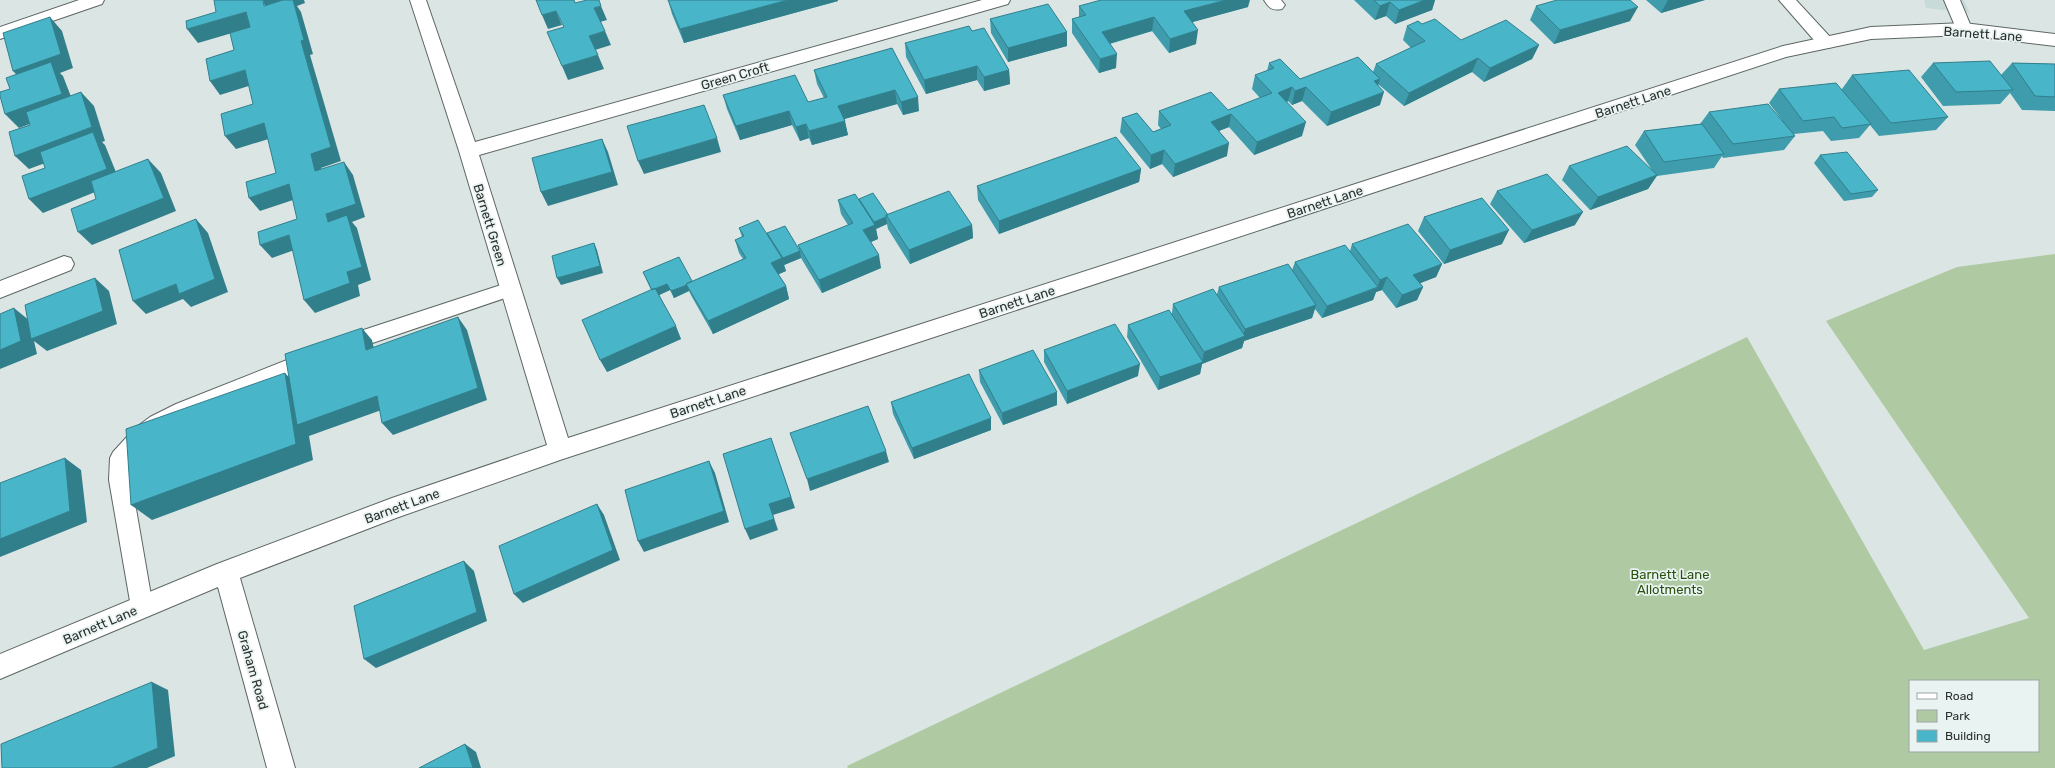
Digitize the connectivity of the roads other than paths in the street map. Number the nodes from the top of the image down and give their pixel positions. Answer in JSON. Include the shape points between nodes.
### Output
{"nodes":[{"id":1,"x":96,"y":0,"type":"edge"},
{"id":2,"x":418,"y":0,"type":"edge"},
{"id":3,"x":1002,"y":0,"type":"edge"},
{"id":4,"x":1787,"y":0,"type":"edge"},
{"id":5,"x":1952,"y":0,"type":"edge"},
{"id":6,"x":1964,"y":29,"type":"junction"},
{"id":7,"x":0,"y":34,"type":"edge"},
{"id":8,"x":2055,"y":40,"type":"edge"},
{"id":9,"x":1826,"y":43,"type":"junction"},
{"id":10,"x":468,"y":151,"type":"junction"},
{"id":11,"x":64,"y":264,"type":"dead end"},
{"id":12,"x":510,"y":289,"type":"junction"},
{"id":13,"x":0,"y":290,"type":"edge"},
{"id":14,"x":560,"y":450,"type":"junction"},
{"id":15,"x":226,"y":572,"type":"junction"},
{"id":16,"x":142,"y":607,"type":"junction"},
{"id":17,"x":0,"y":667,"type":"edge"},
{"id":18,"x":281,"y":768,"type":"edge"}],
"edges":[{"from":1,"to":7,"type":"street"},
{"from":2,"to":10,"type":"street","name":"Barnett Green"},
{"from":3,"to":10,"type":"street","name":"Green Croft"},
{"from":4,"to":9,"type":"lane"},
{"from":5,"to":6,"type":"lane"},
{"from":6,"to":8,"type":"street","name":"Barnett Lane"},
{"from":6,"to":9,"type":"street","name":"Barnett Lane","via":[[1871,33]]},
{"from":9,"to":14,"type":"street","name":"Barnett Lane","via":[[1783,52]]},
{"from":10,"to":12,"type":"street","name":"Barnett Green"},
{"from":11,"to":13,"type":"street"},
{"from":12,"to":14,"type":"street","name":"Barnett Green"},
{"from":12,"to":16,"type":"lane","via":[[340,346],[183,410],[157,423],[141,435],[120,458],[120,480]]},
{"from":14,"to":15,"type":"street","name":"Barnett Lane","via":[[392,509]]},
{"from":15,"to":16,"type":"street","name":"Barnett Lane"},
{"from":15,"to":18,"type":"street","name":"Graham Road"},
{"from":16,"to":17,"type":"street","name":"Barnett Lane"}]}
